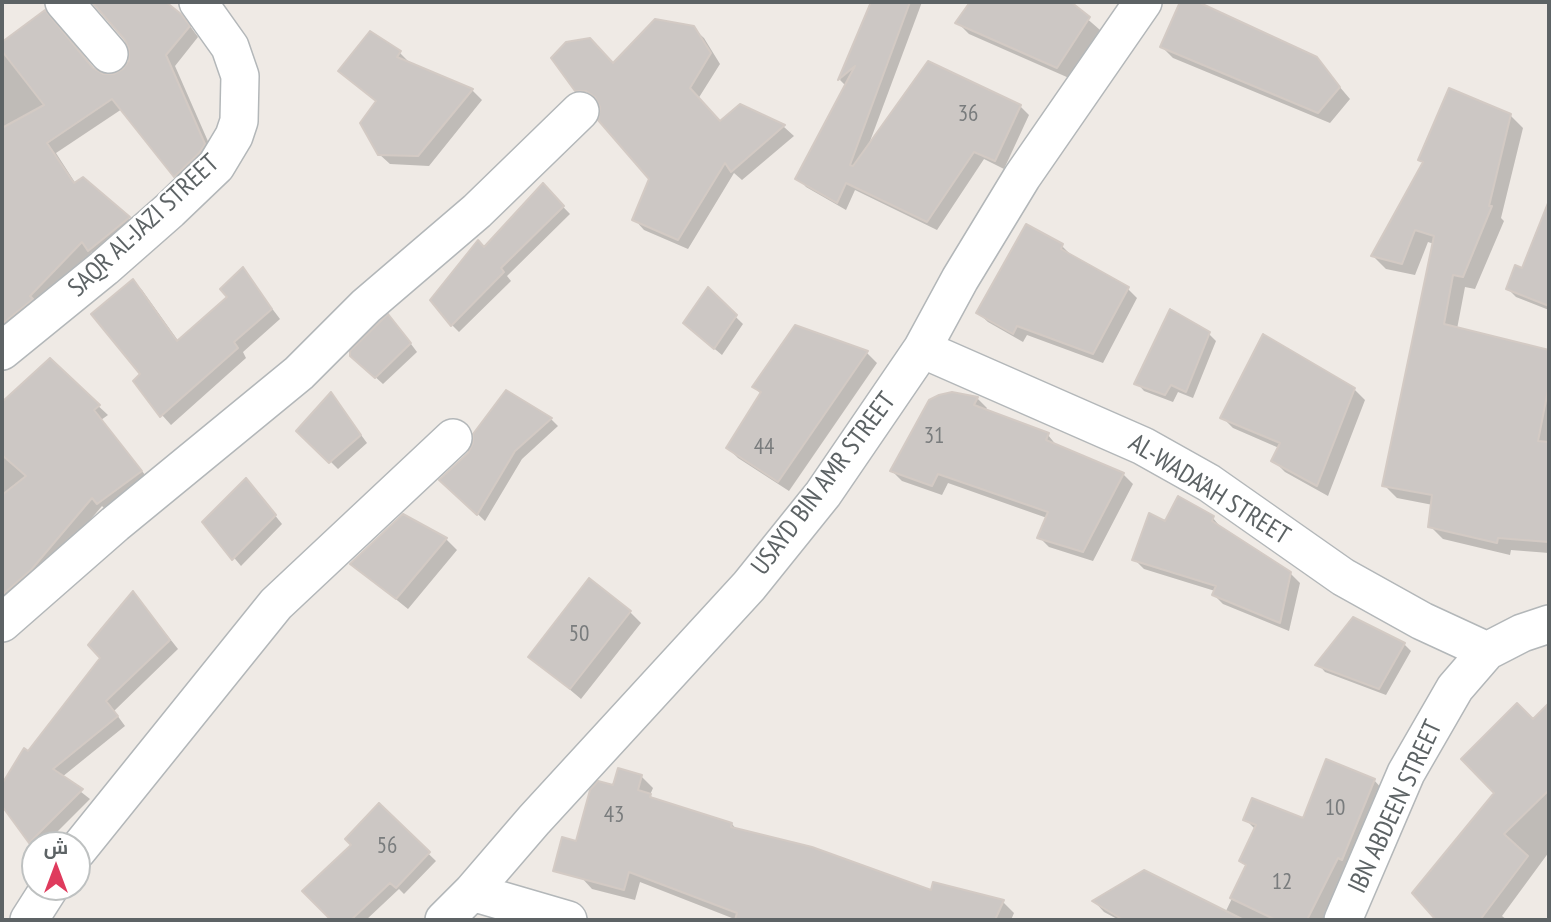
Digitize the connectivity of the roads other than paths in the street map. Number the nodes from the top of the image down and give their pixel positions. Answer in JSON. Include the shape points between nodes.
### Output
{"nodes":[{"id":1,"x":64,"y":2,"type":"edge"},
{"id":2,"x":198,"y":2,"type":"edge"},
{"id":3,"x":1143,"y":2,"type":"edge"},
{"id":4,"x":109,"y":54,"type":"dead end"},
{"id":5,"x":580,"y":111,"type":"dead end"},
{"id":6,"x":922,"y":349,"type":"junction"},
{"id":7,"x":2,"y":351,"type":"edge"},
{"id":8,"x":453,"y":438,"type":"dead end"},
{"id":9,"x":2,"y":623,"type":"edge"},
{"id":10,"x":1549,"y":624,"type":"edge"},
{"id":11,"x":1487,"y":651,"type":"junction"},
{"id":12,"x":91,"y":834,"type":"edge"},
{"id":13,"x":472,"y":892,"type":"junction"},
{"id":14,"x":41,"y":901,"type":"edge"},
{"id":15,"x":29,"y":920,"type":"edge"},
{"id":16,"x":444,"y":920,"type":"edge"},
{"id":17,"x":568,"y":920,"type":"edge"},
{"id":18,"x":1343,"y":920,"type":"edge"}],
"edges":[{"from":1,"to":4,"type":"street"},
{"from":2,"to":7,"type":"street","name":"SAQR AL-JAZI STREET","via":[[230,47],[240,76],[234,136],[216,166],[143,235]]},
{"from":3,"to":6,"type":"street","name":"USAYD BIN AMR STREET","via":[[1022,177]]},
{"from":5,"to":9,"type":"street","via":[[299,373]]},
{"from":6,"to":11,"type":"street","name":"AL-WADA’AH STREET","via":[[1143,446],[1209,483],[1343,577]]},
{"from":6,"to":13,"type":"street","name":"USAYD BIN AMR STREET","via":[[785,543]]},
{"from":8,"to":12,"type":"street","via":[[276,604]]},
{"from":10,"to":11,"type":"street","name":"IBN ABDEEN STREET"},
{"from":11,"to":18,"type":"street","name":"IBN ABDEEN STREET","via":[[1455,688],[1406,773]]},
{"from":13,"to":16,"type":"street","name":"USAYD BIN AMR STREET"},
{"from":13,"to":17,"type":"street"},
{"from":14,"to":15,"type":"street"}]}
